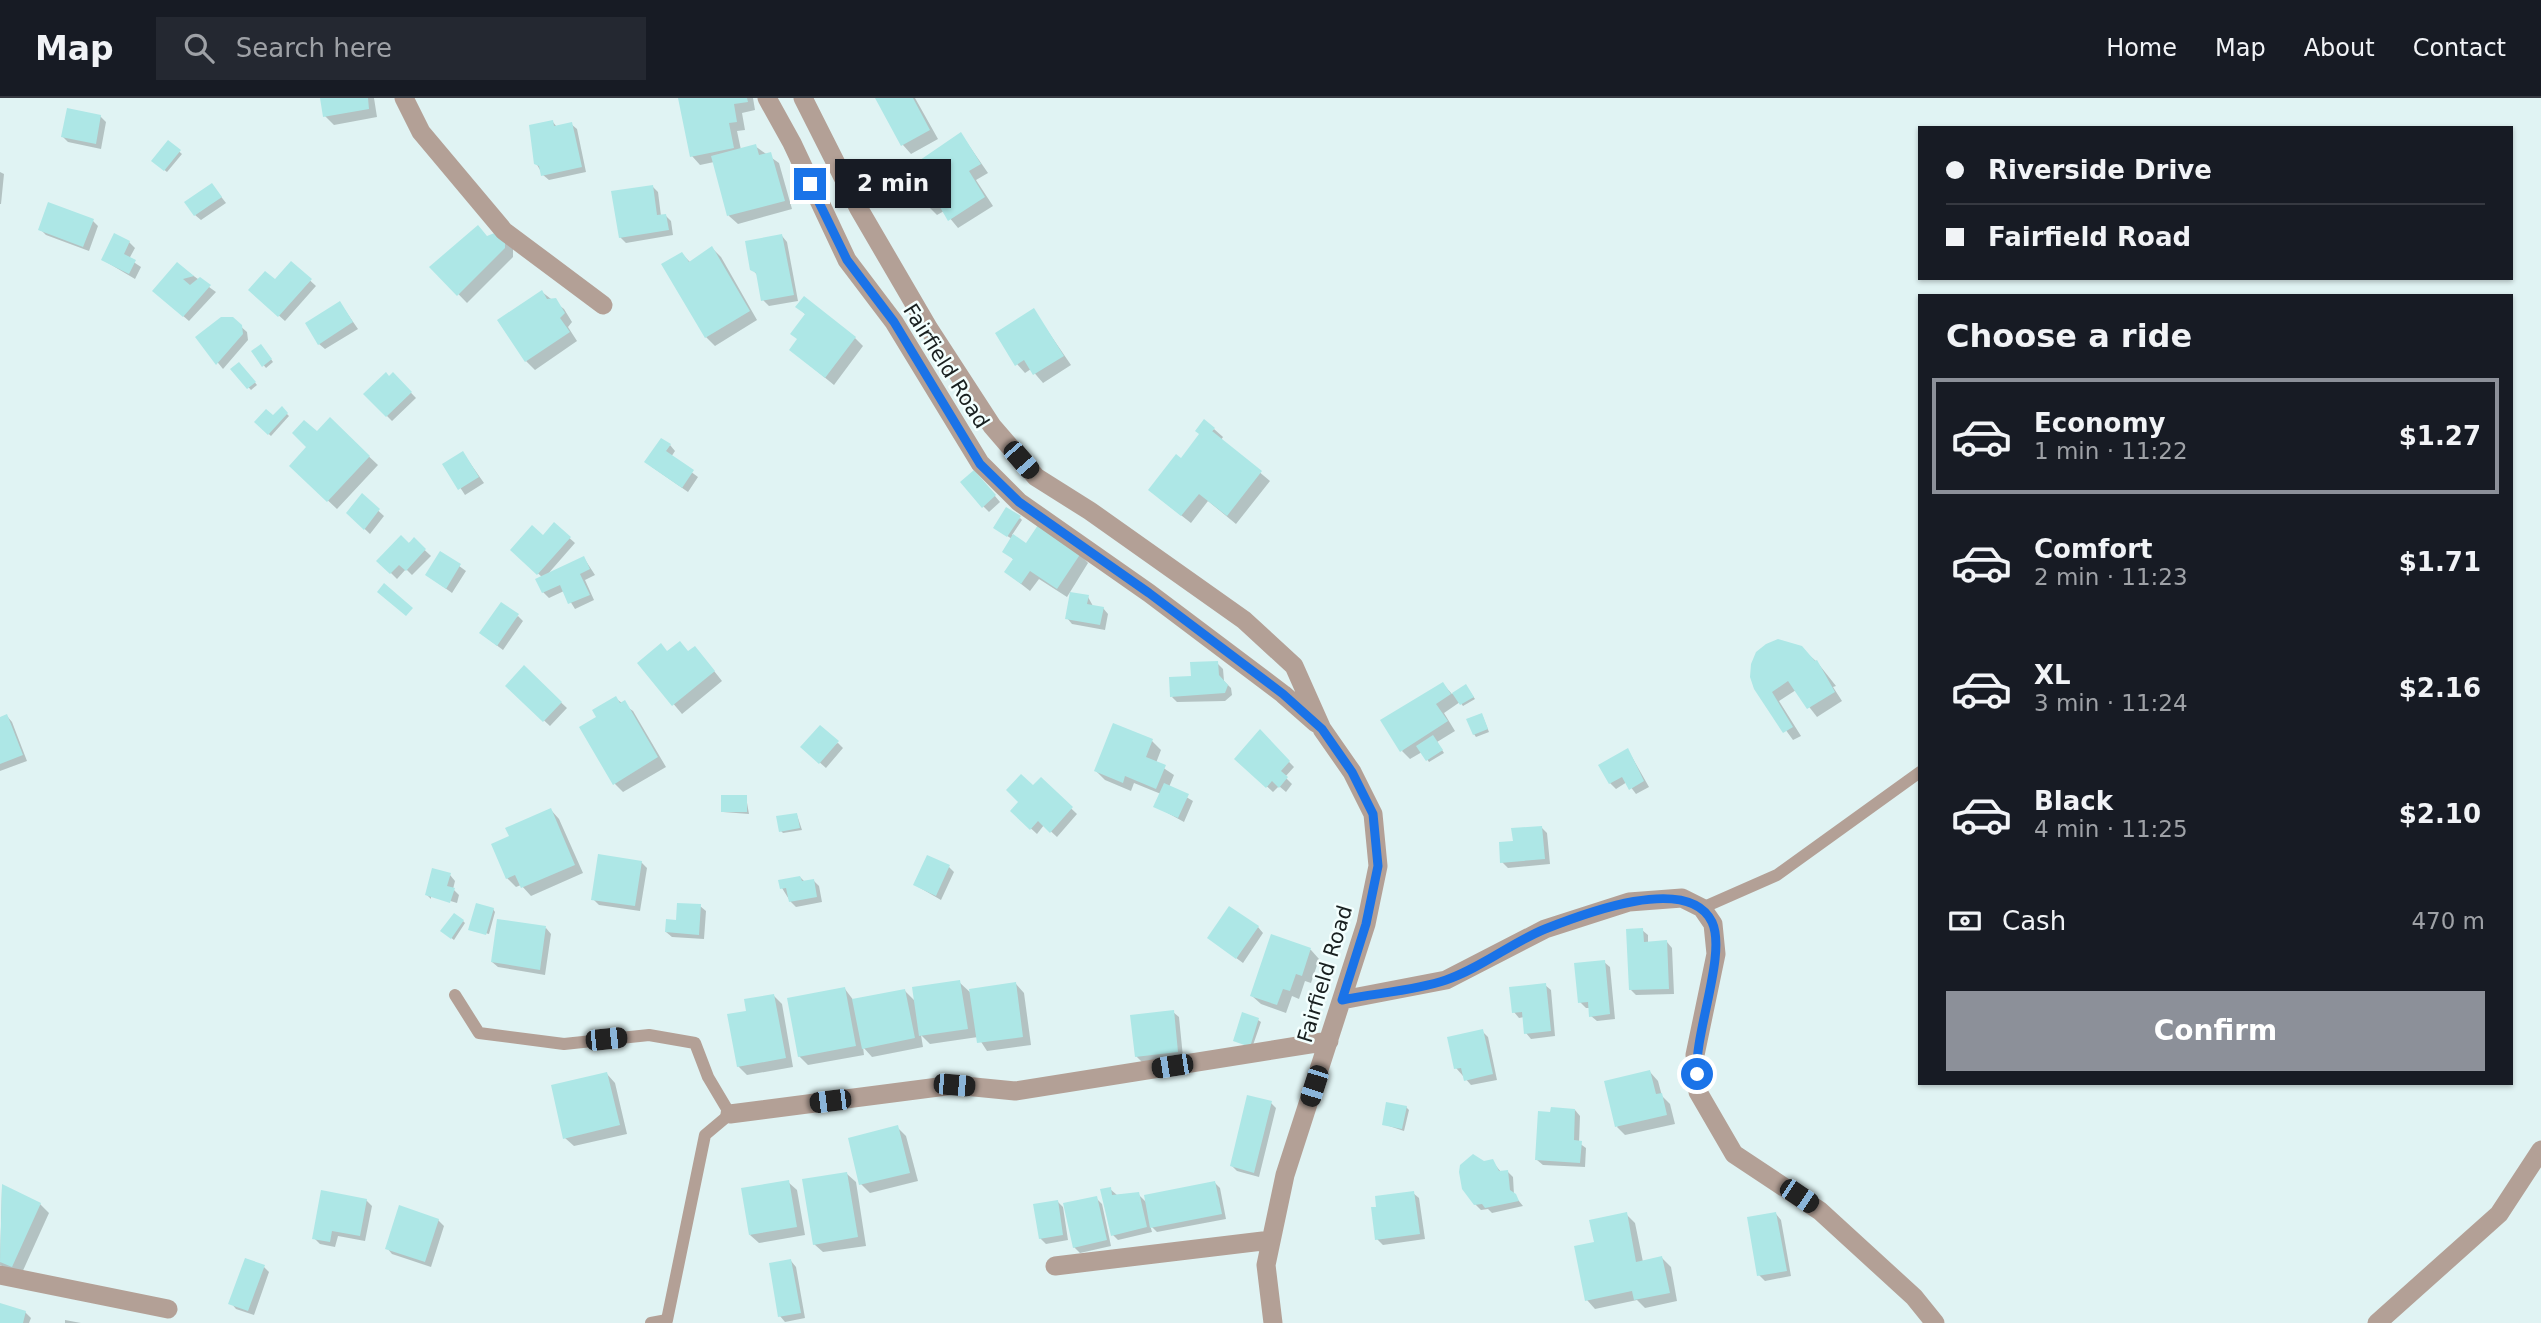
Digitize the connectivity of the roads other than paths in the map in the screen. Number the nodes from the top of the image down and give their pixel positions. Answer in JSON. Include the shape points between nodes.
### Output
{"nodes":[{"id":1,"x":404,"y":98,"type":"edge"},
{"id":2,"x":767,"y":98,"type":"edge"},
{"id":3,"x":803,"y":98,"type":"edge"},
{"id":4,"x":603,"y":305,"type":"dead end"},
{"id":5,"x":1322,"y":729,"type":"junction"},
{"id":6,"x":1918,"y":773,"type":"edge"},
{"id":7,"x":1702,"y":908,"type":"junction"},
{"id":8,"x":455,"y":995,"type":"dead end"},
{"id":9,"x":1342,"y":1000,"type":"junction"},
{"id":10,"x":1329,"y":1041,"type":"junction"},
{"id":11,"x":730,"y":1114,"type":"junction"},
{"id":12,"x":2541,"y":1150,"type":"edge"},
{"id":13,"x":1271,"y":1240,"type":"junction"},
{"id":14,"x":1055,"y":1266,"type":"dead end"},
{"id":15,"x":0,"y":1275,"type":"edge"},
{"id":16,"x":168,"y":1309,"type":"dead end"},
{"id":17,"x":652,"y":1323,"type":"edge"},
{"id":18,"x":1273,"y":1323,"type":"edge"},
{"id":19,"x":1935,"y":1323,"type":"edge"},
{"id":20,"x":2376,"y":1323,"type":"edge"}],
"edges":[{"from":1,"to":4,"type":"street","via":[[421,132],[504,231]]},
{"from":2,"to":5,"type":"street","name":"Fairfield Road","via":[[847,260],[894,322],[980,464],[1019,502],[1149,593]]},
{"from":3,"to":5,"type":"street","name":"Fairfield Road","via":[[866,221],[992,426],[1036,477],[1244,620],[1294,666]]},
{"from":5,"to":9,"type":"street","name":"Fairfield Road","via":[[1352,772],[1373,814],[1378,866]]},
{"from":6,"to":7,"type":"lane","via":[[1777,876]]},
{"from":7,"to":9,"type":"street","via":[[1682,898],[1629,902],[1545,929],[1446,980]]},
{"from":7,"to":19,"type":"street","via":[[1713,924],[1716,954],[1695,1055],[1698,1092],[1734,1154],[1820,1211],[1914,1297]]},
{"from":8,"to":11,"type":"lane","via":[[479,1033],[564,1044],[649,1035],[695,1043]]},
{"from":9,"to":10,"type":"street","name":"Fairfield Road"},
{"from":10,"to":11,"type":"street","via":[[1015,1091],[954,1085]]},
{"from":10,"to":13,"type":"street","name":"Fairfield Road","via":[[1285,1175]]},
{"from":11,"to":17,"type":"lane","via":[[705,1135],[667,1320]]},
{"from":12,"to":20,"type":"street","via":[[2499,1214]]},
{"from":13,"to":14,"type":"street"},
{"from":13,"to":18,"type":"street","name":"Fairfield Road","via":[[1266,1265]]},
{"from":15,"to":16,"type":"street"}]}
